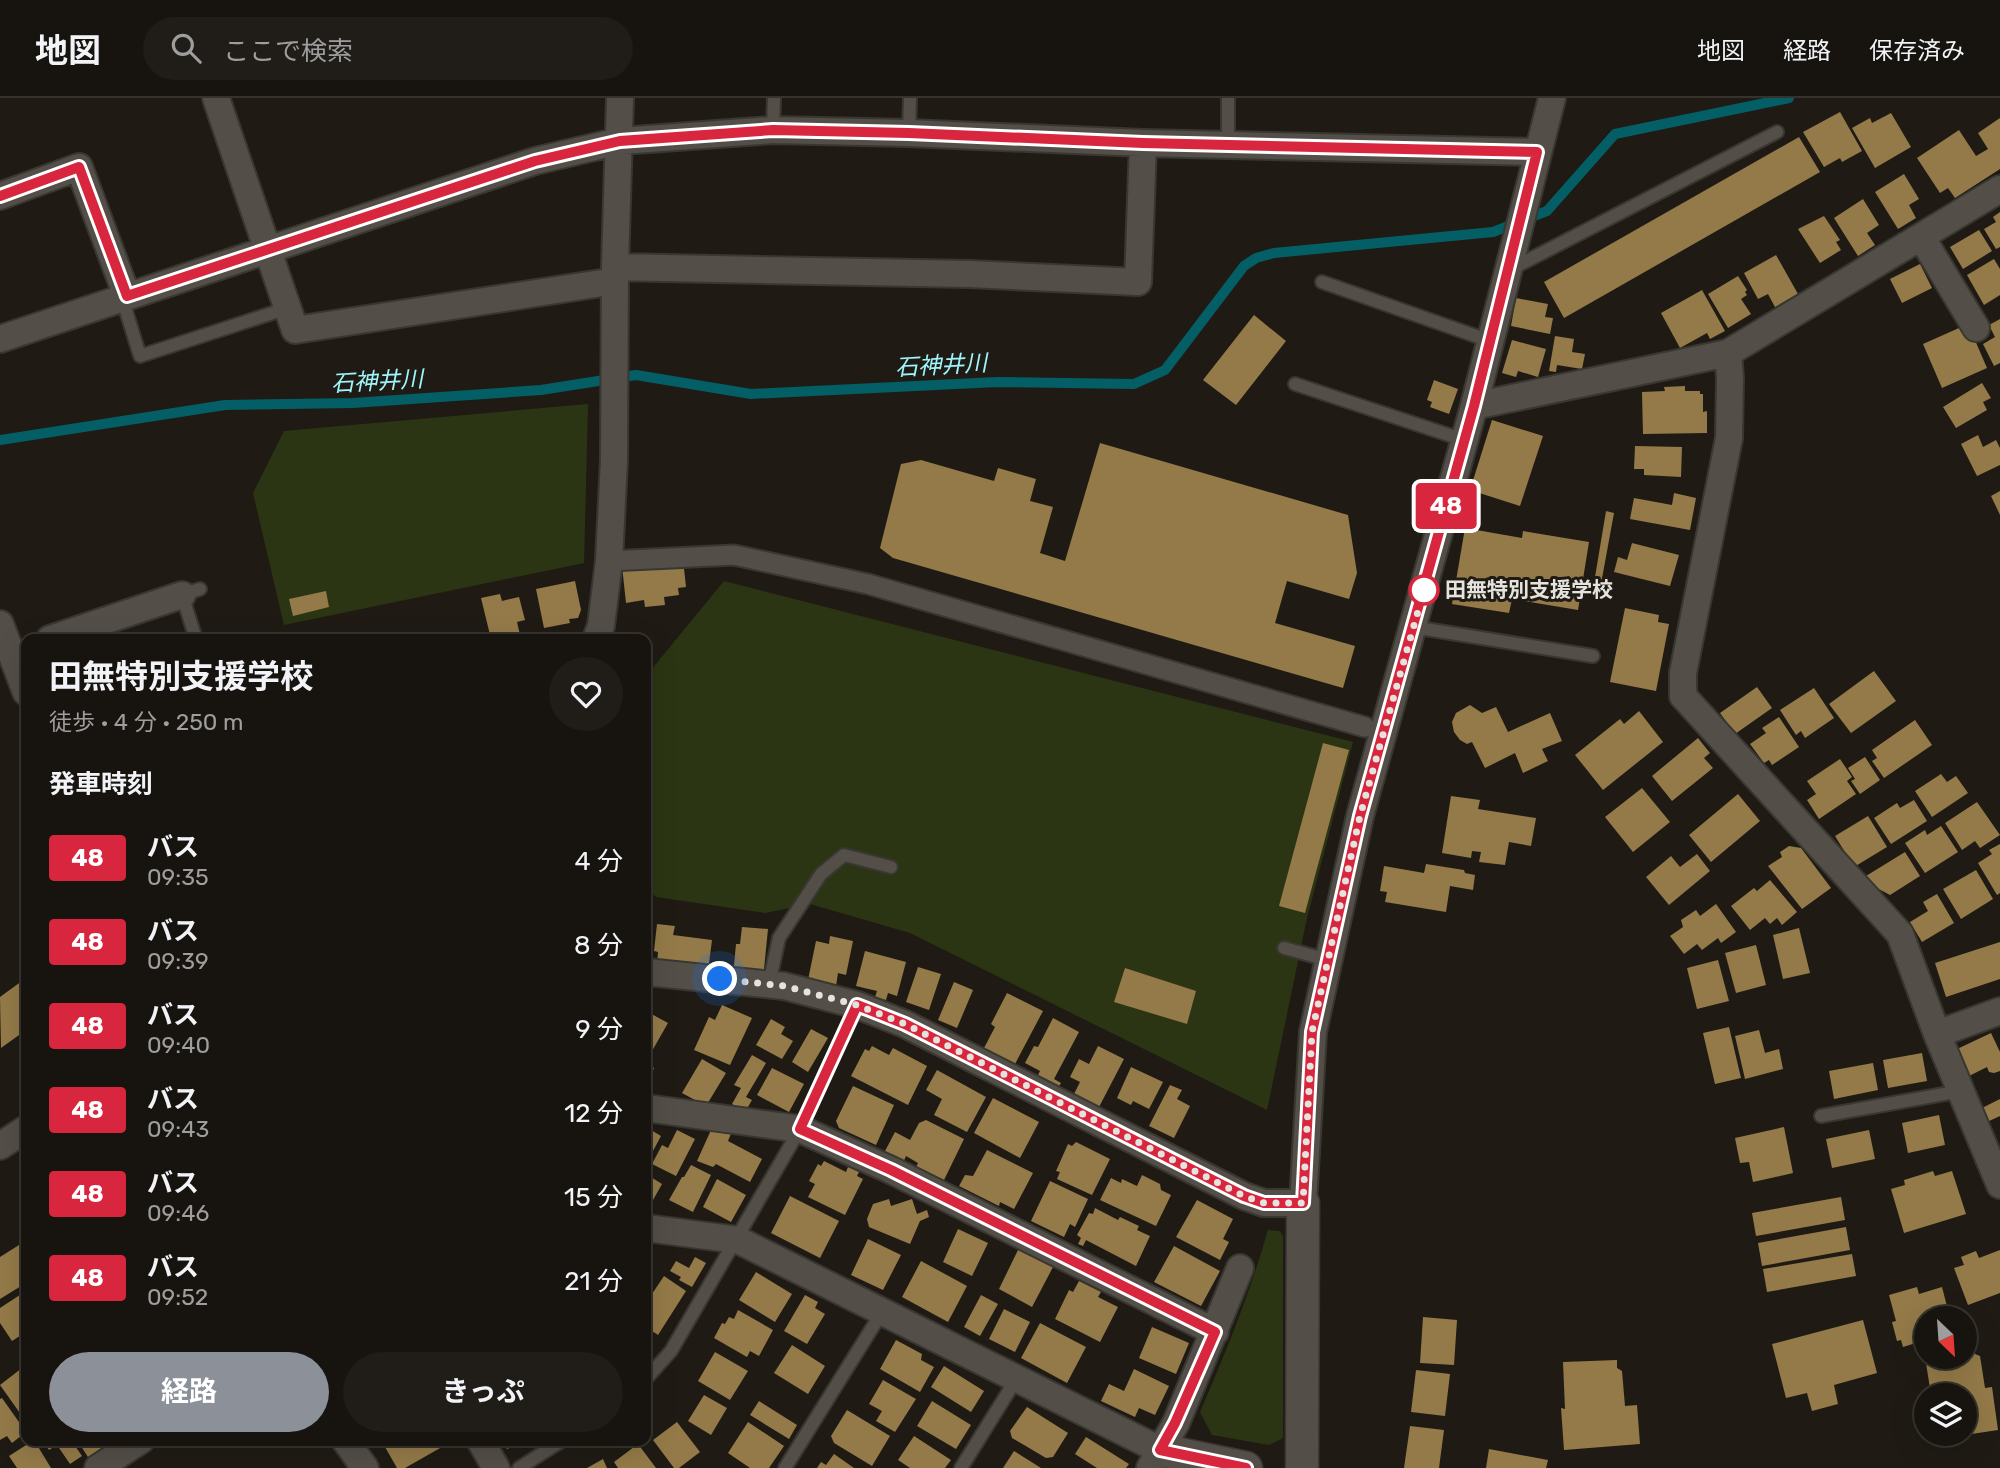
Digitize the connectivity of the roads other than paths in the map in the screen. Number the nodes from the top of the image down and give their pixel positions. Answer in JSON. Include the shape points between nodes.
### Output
{"nodes":[{"id":1,"x":216,"y":98,"type":"edge"},
{"id":2,"x":620,"y":98,"type":"edge"},
{"id":3,"x":774,"y":98,"type":"edge"},
{"id":4,"x":909,"y":98,"type":"edge"},
{"id":5,"x":1228,"y":98,"type":"edge"},
{"id":6,"x":1552,"y":98,"type":"edge"},
{"id":7,"x":773,"y":130,"type":"junction"},
{"id":8,"x":1777,"y":132,"type":"dead end"},
{"id":9,"x":909,"y":133,"type":"junction"},
{"id":10,"x":620,"y":141,"type":"junction"},
{"id":11,"x":1143,"y":143,"type":"junction"},
{"id":12,"x":1228,"y":145,"type":"junction"},
{"id":13,"x":1537,"y":152,"type":"junction"},
{"id":14,"x":2000,"y":189,"type":"edge"},
{"id":15,"x":0,"y":196,"type":"edge"},
{"id":16,"x":1922,"y":238,"type":"junction"},
{"id":17,"x":268,"y":249,"type":"junction"},
{"id":18,"x":1511,"y":260,"type":"junction"},
{"id":19,"x":615,"y":274,"type":"junction"},
{"id":20,"x":1322,"y":282,"type":"dead end"},
{"id":21,"x":124,"y":297,"type":"junction"},
{"id":22,"x":288,"y":308,"type":"junction"},
{"id":23,"x":1976,"y":328,"type":"dead end"},
{"id":24,"x":0,"y":339,"type":"edge"},
{"id":25,"x":1490,"y":341,"type":"junction"},
{"id":26,"x":1728,"y":353,"type":"junction"},
{"id":27,"x":1295,"y":384,"type":"dead end"},
{"id":28,"x":1474,"y":406,"type":"junction"},
{"id":29,"x":1464,"y":440,"type":"junction"},
{"id":30,"x":609,"y":561,"type":"junction"},
{"id":31,"x":191,"y":592,"type":"joint"},
{"id":32,"x":0,"y":624,"type":"edge"},
{"id":33,"x":1413,"y":627,"type":"junction"},
{"id":34,"x":65,"y":634,"type":"edge"},
{"id":35,"x":195,"y":634,"type":"edge"},
{"id":36,"x":598,"y":634,"type":"edge"},
{"id":37,"x":18,"y":649,"type":"edge"},
{"id":38,"x":1593,"y":656,"type":"dead end"},
{"id":39,"x":1366,"y":727,"type":"dead end"},
{"id":40,"x":891,"y":867,"type":"dead end"},
{"id":41,"x":1284,"y":948,"type":"dead end"},
{"id":42,"x":1328,"y":960,"type":"junction"},
{"id":43,"x":651,"y":972,"type":"edge"},
{"id":44,"x":769,"y":984,"type":"junction"},
{"id":45,"x":857,"y":1005,"type":"junction"},
{"id":46,"x":2000,"y":1011,"type":"edge"},
{"id":47,"x":1937,"y":1034,"type":"junction"},
{"id":48,"x":1961,"y":1091,"type":"junction"},
{"id":49,"x":651,"y":1109,"type":"edge"},
{"id":50,"x":1821,"y":1116,"type":"dead end"},
{"id":51,"x":800,"y":1129,"type":"junction"},
{"id":52,"x":21,"y":1132,"type":"edge"},
{"id":53,"x":0,"y":1146,"type":"edge"},
{"id":54,"x":2000,"y":1185,"type":"edge"},
{"id":55,"x":1303,"y":1203,"type":"junction"},
{"id":56,"x":651,"y":1229,"type":"edge"},
{"id":57,"x":738,"y":1240,"type":"junction"},
{"id":58,"x":1240,"y":1268,"type":"dead end"},
{"id":59,"x":882,"y":1312,"type":"junction"},
{"id":60,"x":1215,"y":1332,"type":"junction"},
{"id":61,"x":651,"y":1374,"type":"edge"},
{"id":62,"x":1017,"y":1378,"type":"junction"},
{"id":63,"x":132,"y":1446,"type":"edge"},
{"id":64,"x":349,"y":1446,"type":"edge"},
{"id":65,"x":483,"y":1446,"type":"edge"},
{"id":66,"x":554,"y":1446,"type":"edge"},
{"id":67,"x":1155,"y":1459,"type":"edge"},
{"id":68,"x":99,"y":1468,"type":"edge"},
{"id":69,"x":365,"y":1468,"type":"edge"},
{"id":70,"x":496,"y":1468,"type":"edge"},
{"id":71,"x":519,"y":1468,"type":"edge"},
{"id":72,"x":785,"y":1468,"type":"edge"},
{"id":73,"x":961,"y":1468,"type":"edge"},
{"id":74,"x":1247,"y":1468,"type":"edge"},
{"id":75,"x":1302,"y":1468,"type":"edge"}],
"edges":[{"from":1,"to":17,"type":"street"},
{"from":2,"to":10,"type":"street"},
{"from":3,"to":7,"type":"lane"},
{"from":4,"to":9,"type":"lane"},
{"from":5,"to":12,"type":"lane"},
{"from":6,"to":13,"type":"street"},
{"from":7,"to":9,"type":"street"},
{"from":7,"to":10,"type":"street"},
{"from":8,"to":18,"type":"lane"},
{"from":9,"to":11,"type":"street"},
{"from":10,"to":17,"type":"street","via":[[535,161]]},
{"from":10,"to":19,"type":"street"},
{"from":11,"to":12,"type":"street"},
{"from":11,"to":19,"type":"street","via":[[1138,282],[969,274]]},
{"from":12,"to":13,"type":"street"},
{"from":13,"to":18,"type":"street"},
{"from":14,"to":16,"type":"street"},
{"from":15,"to":21,"type":"street","via":[[79,167]]},
{"from":16,"to":23,"type":"street"},
{"from":16,"to":26,"type":"street"},
{"from":17,"to":21,"type":"street"},
{"from":17,"to":22,"type":"street"},
{"from":18,"to":25,"type":"street"},
{"from":19,"to":22,"type":"street","via":[[295,330]]},
{"from":19,"to":30,"type":"street"},
{"from":20,"to":25,"type":"lane"},
{"from":21,"to":22,"type":"lane","via":[[140,356]]},
{"from":21,"to":24,"type":"street"},
{"from":25,"to":28,"type":"street"},
{"from":26,"to":28,"type":"street"},
{"from":26,"to":47,"type":"street","via":[[1729,438],[1683,673],[1683,696],[1900,934]]},
{"from":27,"to":29,"type":"lane"},
{"from":28,"to":29,"type":"street"},
{"from":29,"to":33,"type":"street"},
{"from":30,"to":36,"type":"street"},
{"from":30,"to":39,"type":"street","via":[[734,555],[868,584]]},
{"from":31,"to":34,"type":"street"},
{"from":31,"to":35,"type":"lane"},
{"from":32,"to":37,"type":"street"},
{"from":33,"to":38,"type":"lane"},
{"from":33,"to":42,"type":"street","via":[[1360,816]]},
{"from":40,"to":44,"type":"lane","via":[[844,855],[821,874],[779,938]]},
{"from":41,"to":42,"type":"lane"},
{"from":42,"to":55,"type":"street","via":[[1312,1032]]},
{"from":43,"to":44,"type":"street"},
{"from":44,"to":45,"type":"street"},
{"from":45,"to":51,"type":"lane"},
{"from":45,"to":55,"type":"street","via":[[905,1024],[1244,1196],[1264,1203]]},
{"from":46,"to":47,"type":"street"},
{"from":47,"to":48,"type":"street"},
{"from":48,"to":50,"type":"lane"},
{"from":48,"to":54,"type":"street"},
{"from":49,"to":51,"type":"street"},
{"from":51,"to":57,"type":"lane"},
{"from":51,"to":60,"type":"street"},
{"from":52,"to":53,"type":"street"},
{"from":55,"to":75,"type":"street"},
{"from":56,"to":57,"type":"street"},
{"from":57,"to":59,"type":"street"},
{"from":57,"to":61,"type":"lane","via":[[671,1352]]},
{"from":58,"to":60,"type":"street"},
{"from":59,"to":62,"type":"street"},
{"from":59,"to":72,"type":"lane"},
{"from":60,"to":67,"type":"street"},
{"from":62,"to":67,"type":"street"},
{"from":62,"to":73,"type":"lane"},
{"from":63,"to":68,"type":"street"},
{"from":64,"to":69,"type":"street"},
{"from":65,"to":70,"type":"street"},
{"from":66,"to":71,"type":"lane"},
{"from":67,"to":74,"type":"street"}]}
